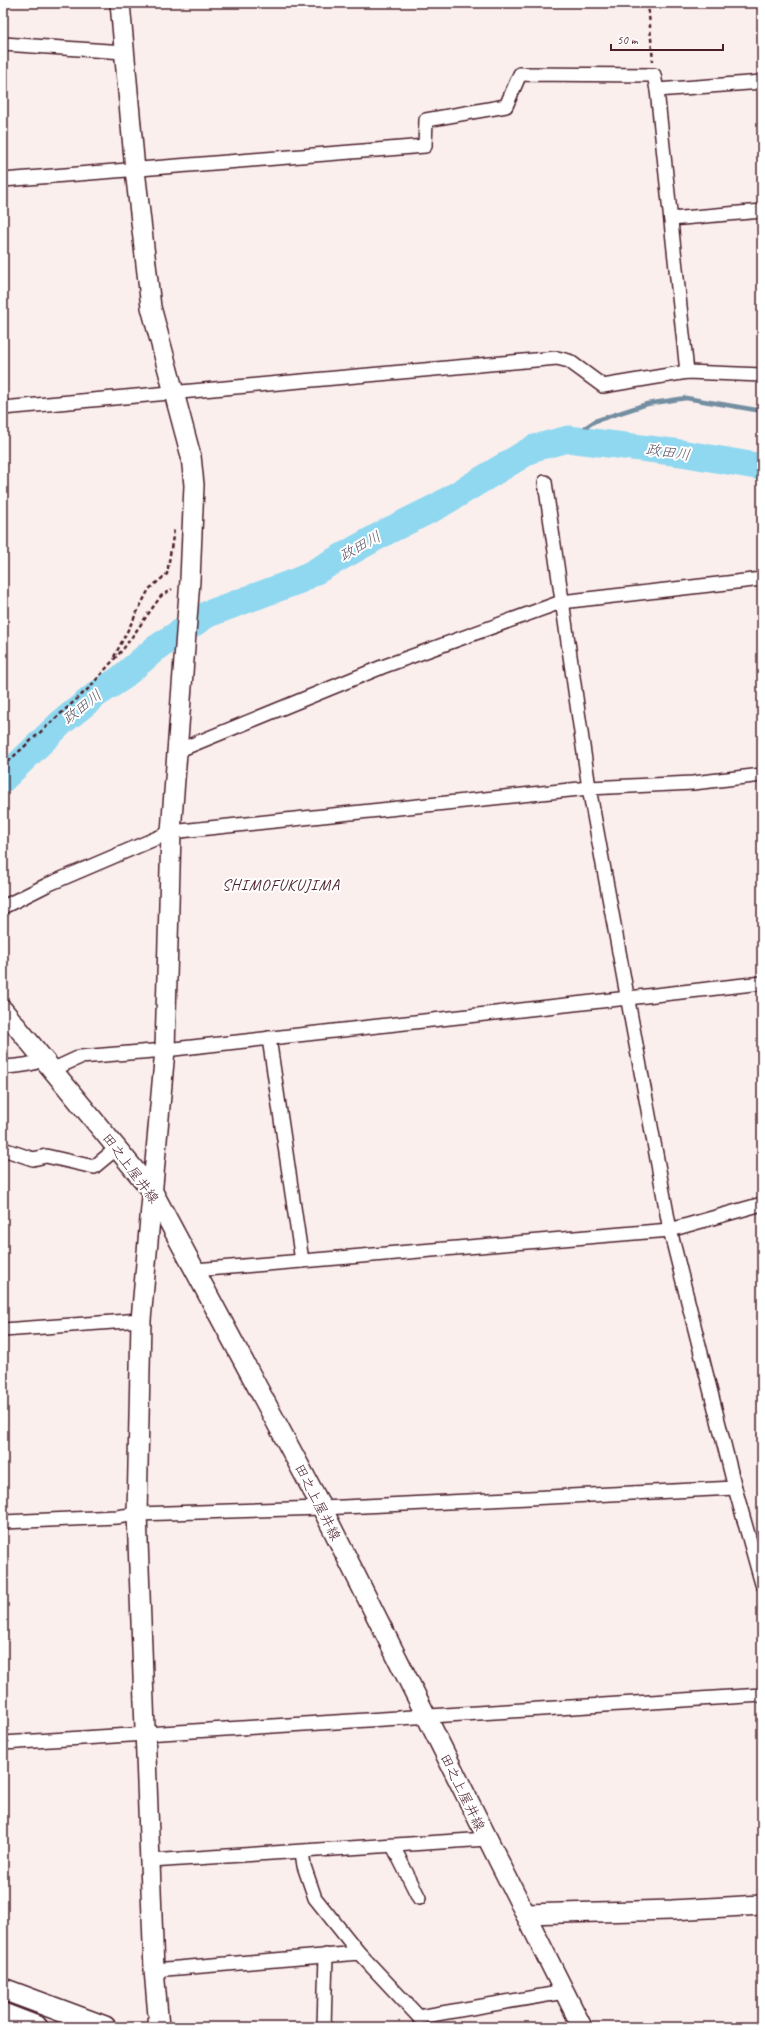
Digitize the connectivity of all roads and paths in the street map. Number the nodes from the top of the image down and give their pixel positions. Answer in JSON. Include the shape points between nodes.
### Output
{"nodes":[{"id":1,"x":120,"y":3,"type":"edge"},
{"id":2,"x":648,"y":3,"type":"edge"},
{"id":3,"x":3,"y":44,"type":"edge"},
{"id":4,"x":124,"y":52,"type":"junction"},
{"id":5,"x":654,"y":75,"type":"junction"},
{"id":6,"x":762,"y":82,"type":"edge"},
{"id":7,"x":657,"y":90,"type":"junction"},
{"id":8,"x":135,"y":170,"type":"junction"},
{"id":9,"x":3,"y":180,"type":"edge"},
{"id":10,"x":762,"y":211,"type":"edge"},
{"id":11,"x":671,"y":219,"type":"junction"},
{"id":12,"x":687,"y":372,"type":"junction"},
{"id":13,"x":762,"y":375,"type":"edge"},
{"id":14,"x":174,"y":392,"type":"junction"},
{"id":15,"x":3,"y":408,"type":"edge"},
{"id":16,"x":545,"y":482,"type":"dead end"},
{"id":17,"x":174,"y":526,"type":"dead end"},
{"id":18,"x":190,"y":579,"type":"junction"},
{"id":19,"x":762,"y":579,"type":"edge"},
{"id":20,"x":561,"y":602,"type":"junction"},
{"id":21,"x":112,"y":662,"type":"junction"},
{"id":22,"x":177,"y":751,"type":"junction"},
{"id":23,"x":3,"y":766,"type":"edge"},
{"id":24,"x":762,"y":775,"type":"edge"},
{"id":25,"x":590,"y":788,"type":"junction"},
{"id":26,"x":171,"y":832,"type":"junction"},
{"id":27,"x":3,"y":907,"type":"edge"},
{"id":28,"x":762,"y":983,"type":"edge"},
{"id":29,"x":628,"y":997,"type":"junction"},
{"id":30,"x":3,"y":1010,"type":"edge"},
{"id":31,"x":269,"y":1038,"type":"junction"},
{"id":32,"x":165,"y":1050,"type":"junction"},
{"id":33,"x":49,"y":1064,"type":"junction"},
{"id":34,"x":3,"y":1067,"type":"edge"},
{"id":35,"x":117,"y":1148,"type":"junction"},
{"id":36,"x":3,"y":1149,"type":"edge"},
{"id":37,"x":153,"y":1192,"type":"junction"},
{"id":38,"x":762,"y":1204,"type":"edge"},
{"id":39,"x":670,"y":1230,"type":"junction"},
{"id":40,"x":302,"y":1261,"type":"junction"},
{"id":41,"x":195,"y":1270,"type":"junction"},
{"id":42,"x":141,"y":1320,"type":"junction"},
{"id":43,"x":3,"y":1330,"type":"edge"},
{"id":44,"x":735,"y":1488,"type":"junction"},
{"id":45,"x":322,"y":1508,"type":"junction"},
{"id":46,"x":137,"y":1514,"type":"junction"},
{"id":47,"x":3,"y":1522,"type":"edge"},
{"id":48,"x":762,"y":1584,"type":"edge"},
{"id":49,"x":762,"y":1695,"type":"edge"},
{"id":50,"x":425,"y":1716,"type":"junction"},
{"id":51,"x":146,"y":1734,"type":"junction"},
{"id":52,"x":3,"y":1743,"type":"edge"},
{"id":53,"x":487,"y":1839,"type":"junction"},
{"id":54,"x":393,"y":1846,"type":"junction"},
{"id":55,"x":302,"y":1852,"type":"junction"},
{"id":56,"x":151,"y":1862,"type":"junction"},
{"id":57,"x":419,"y":1898,"type":"dead end"},
{"id":58,"x":762,"y":1905,"type":"edge"},
{"id":59,"x":526,"y":1914,"type":"junction"},
{"id":60,"x":359,"y":1953,"type":"junction"},
{"id":61,"x":326,"y":1955,"type":"junction"},
{"id":62,"x":154,"y":1970,"type":"junction"},
{"id":63,"x":3,"y":1989,"type":"edge"},
{"id":64,"x":564,"y":1992,"type":"junction"},
{"id":65,"x":3,"y":2014,"type":"edge"},
{"id":66,"x":419,"y":2022,"type":"edge"},
{"id":67,"x":37,"y":2027,"type":"edge"},
{"id":68,"x":105,"y":2027,"type":"edge"},
{"id":69,"x":159,"y":2027,"type":"edge"},
{"id":70,"x":324,"y":2027,"type":"edge"},
{"id":71,"x":582,"y":2027,"type":"edge"}],
"edges":[{"from":1,"to":4,"type":"street"},
{"from":2,"to":5,"type":"path"},
{"from":3,"to":4,"type":"street"},
{"from":4,"to":8,"type":"street"},
{"from":5,"to":7,"type":"street"},
{"from":5,"to":8,"type":"street","via":[[520,74],[506,106],[426,120],[425,146]]},
{"from":6,"to":7,"type":"street"},
{"from":7,"to":11,"type":"street"},
{"from":8,"to":9,"type":"street"},
{"from":8,"to":14,"type":"street","via":[[151,307]]},
{"from":10,"to":11,"type":"street"},
{"from":11,"to":12,"type":"street"},
{"from":12,"to":13,"type":"street"},
{"from":12,"to":14,"type":"street","via":[[603,386],[569,361],[557,358]]},
{"from":14,"to":15,"type":"street"},
{"from":14,"to":18,"type":"street","via":[[191,456],[194,485]]},
{"from":16,"to":20,"type":"street"},
{"from":17,"to":21,"type":"path","via":[[167,574],[149,589]]},
{"from":18,"to":21,"type":"path","via":[[161,596]]},
{"from":18,"to":22,"type":"street"},
{"from":19,"to":20,"type":"street"},
{"from":20,"to":22,"type":"street","via":[[382,667]]},
{"from":20,"to":25,"type":"street"},
{"from":21,"to":23,"type":"path","via":[[89,688]]},
{"from":22,"to":26,"type":"street"},
{"from":24,"to":25,"type":"street","via":[[693,783]]},
{"from":25,"to":26,"type":"street"},
{"from":25,"to":29,"type":"street"},
{"from":26,"to":27,"type":"street","via":[[47,885]]},
{"from":26,"to":32,"type":"street"},
{"from":28,"to":29,"type":"street"},
{"from":29,"to":31,"type":"street"},
{"from":29,"to":39,"type":"street"},
{"from":30,"to":33,"type":"street","name":"田之上屋井線"},
{"from":31,"to":32,"type":"street"},
{"from":31,"to":40,"type":"street"},
{"from":32,"to":33,"type":"street","via":[[80,1057]]},
{"from":32,"to":37,"type":"street"},
{"from":33,"to":34,"type":"street","via":[[38,1062]]},
{"from":33,"to":35,"type":"street","name":"田之上屋井線"},
{"from":35,"to":36,"type":"street","via":[[94,1167],[46,1156],[33,1159]]},
{"from":35,"to":37,"type":"street","name":"田之上屋井線"},
{"from":37,"to":41,"type":"street","name":"田之上屋井線"},
{"from":37,"to":42,"type":"street"},
{"from":38,"to":39,"type":"street"},
{"from":39,"to":40,"type":"street"},
{"from":39,"to":44,"type":"street"},
{"from":40,"to":41,"type":"street"},
{"from":41,"to":45,"type":"street","name":"田之上屋井線"},
{"from":42,"to":43,"type":"street"},
{"from":42,"to":46,"type":"street"},
{"from":44,"to":45,"type":"street"},
{"from":44,"to":48,"type":"street"},
{"from":45,"to":46,"type":"street"},
{"from":45,"to":50,"type":"street","name":"田之上屋井線"},
{"from":46,"to":47,"type":"street"},
{"from":46,"to":51,"type":"street"},
{"from":49,"to":50,"type":"street"},
{"from":50,"to":51,"type":"street"},
{"from":50,"to":53,"type":"street","name":"田之上屋井線"},
{"from":51,"to":52,"type":"street"},
{"from":51,"to":56,"type":"street"},
{"from":53,"to":54,"type":"street"},
{"from":53,"to":59,"type":"street","name":"田之上屋井線"},
{"from":54,"to":55,"type":"street"},
{"from":54,"to":57,"type":"street"},
{"from":55,"to":56,"type":"street"},
{"from":55,"to":60,"type":"street","via":[[315,1898]]},
{"from":56,"to":62,"type":"street"},
{"from":58,"to":59,"type":"street"},
{"from":59,"to":64,"type":"street","name":"田之上屋井線"},
{"from":60,"to":61,"type":"street"},
{"from":60,"to":66,"type":"street"},
{"from":61,"to":62,"type":"street"},
{"from":61,"to":70,"type":"street"},
{"from":62,"to":69,"type":"street"},
{"from":63,"to":68,"type":"main road"},
{"from":64,"to":66,"type":"street"},
{"from":64,"to":71,"type":"street","name":"田之上屋井線"},
{"from":65,"to":67,"type":"main road"}]}
